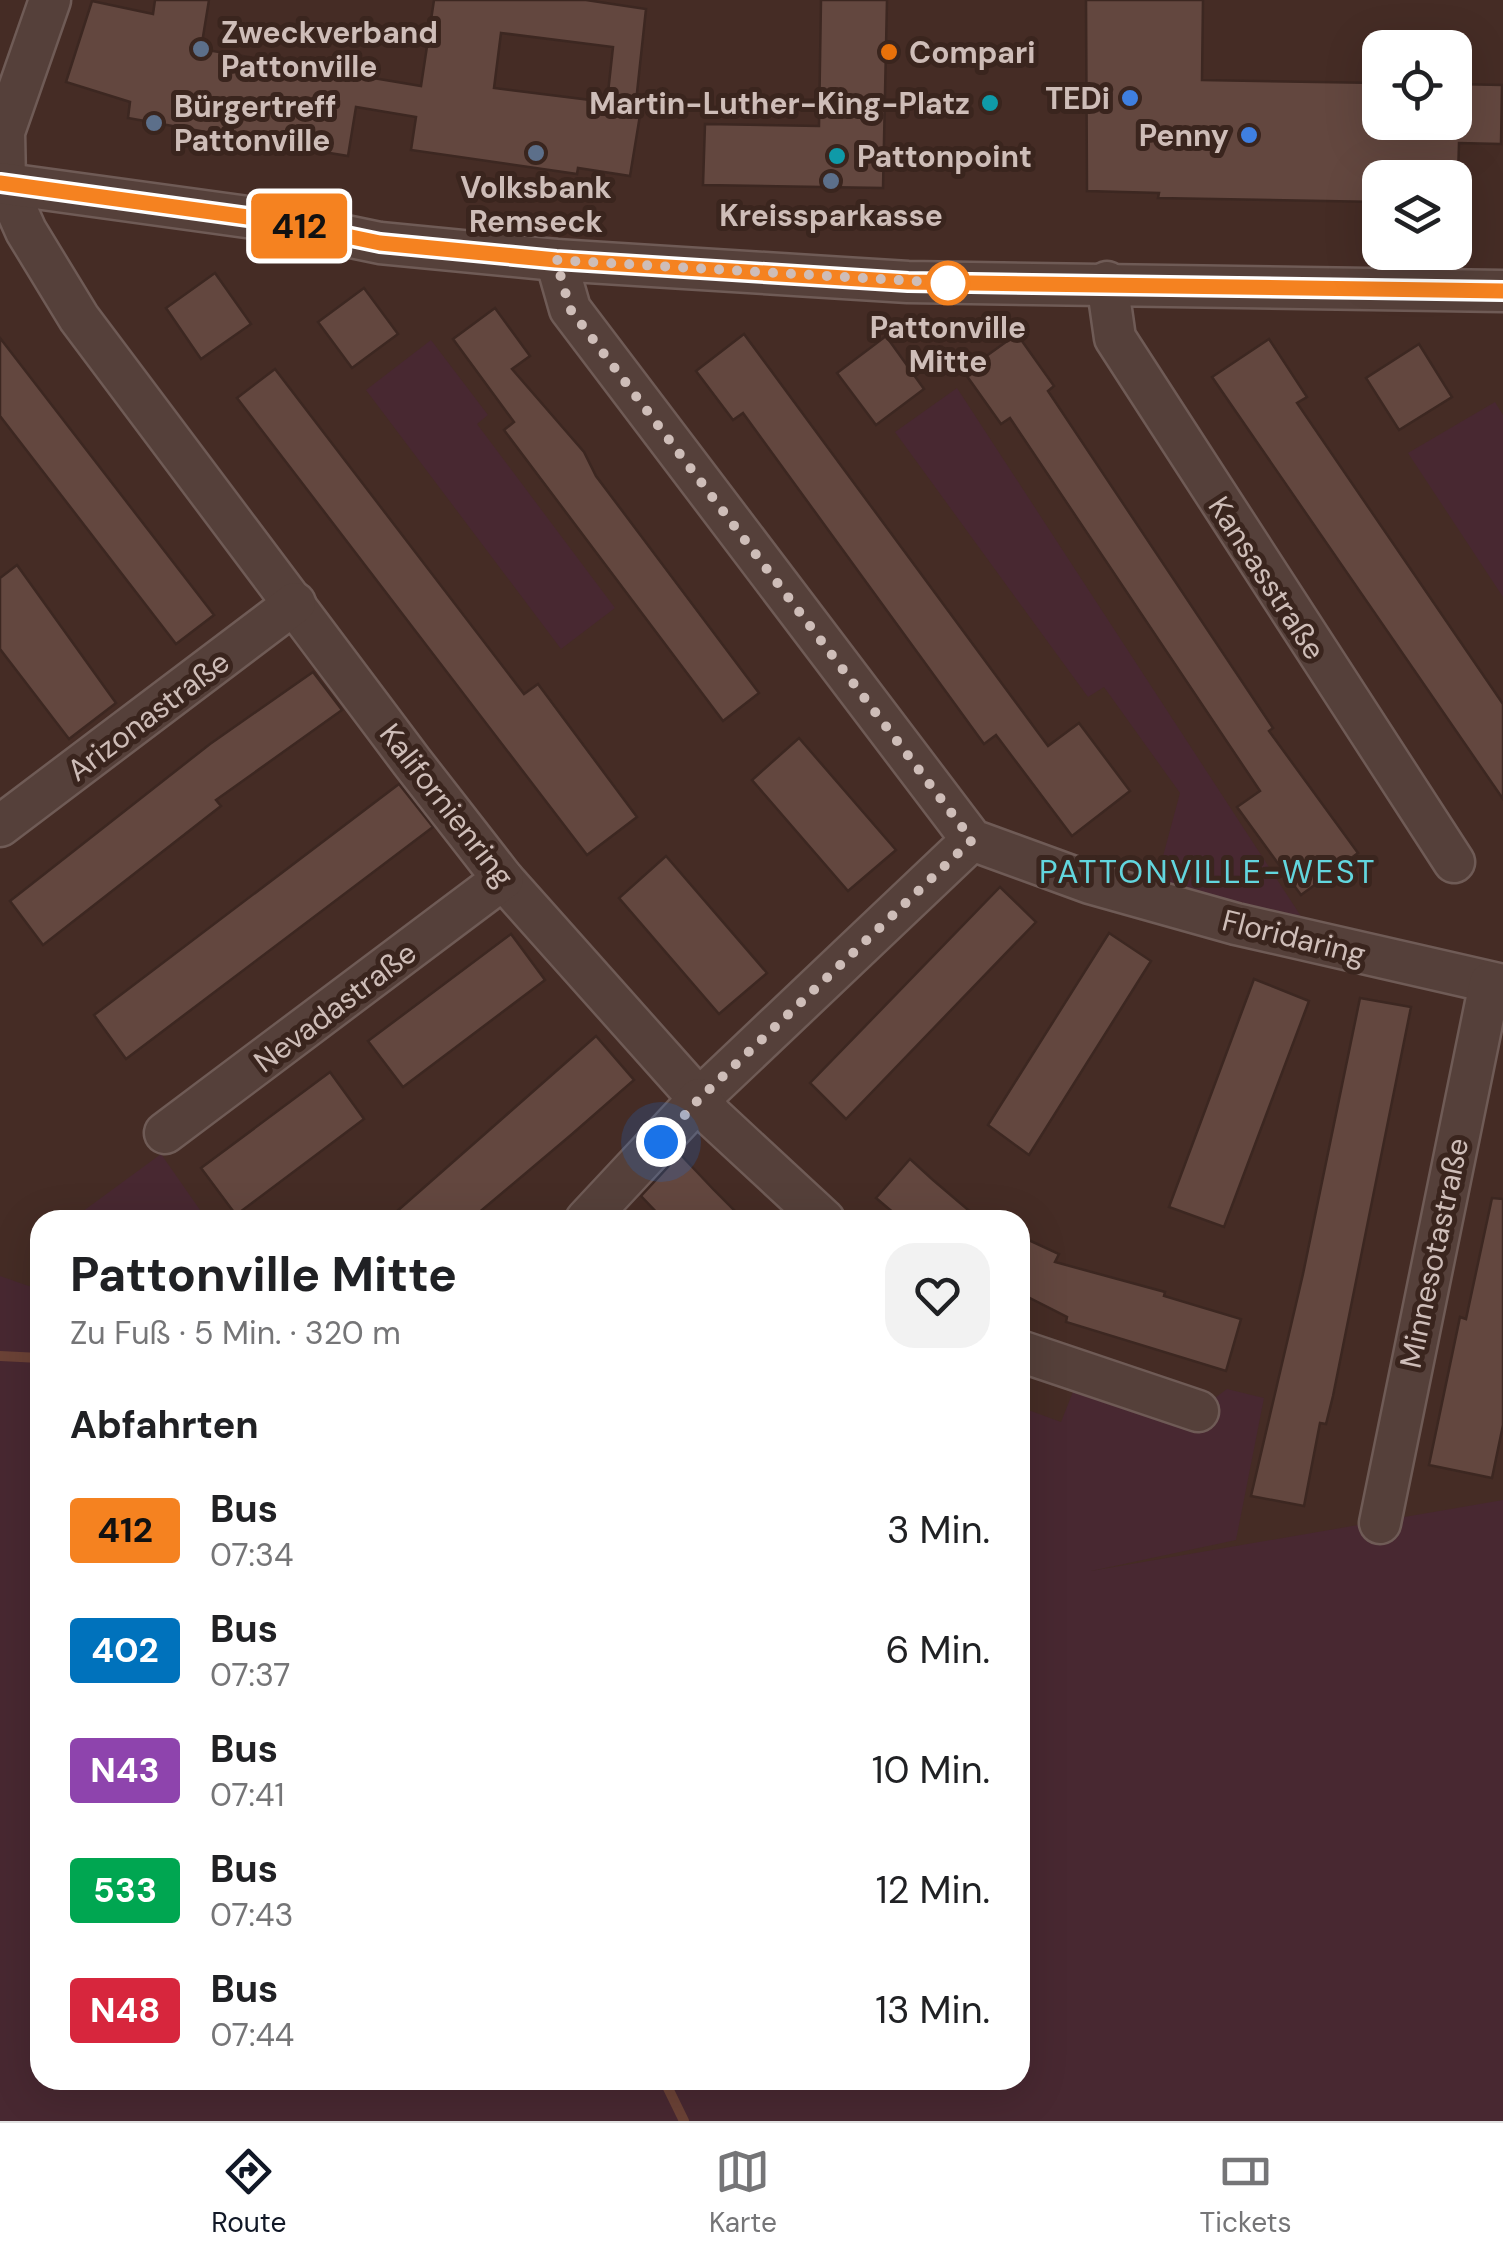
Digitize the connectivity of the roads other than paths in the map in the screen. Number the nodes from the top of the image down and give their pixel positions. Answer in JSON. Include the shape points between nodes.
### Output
{"nodes":[{"id":1,"x":50,"y":0,"type":"edge"},
{"id":2,"x":2,"y":183,"type":"edge"},
{"id":3,"x":556,"y":260,"type":"junction"},
{"id":4,"x":1107,"y":282,"type":"junction"},
{"id":5,"x":1503,"y":292,"type":"edge"},
{"id":6,"x":295,"y":603,"type":"junction"},
{"id":7,"x":0,"y":826,"type":"edge"},
{"id":8,"x":972,"y":840,"type":"junction"},
{"id":9,"x":1454,"y":862,"type":"dead end"},
{"id":10,"x":503,"y":879,"type":"junction"},
{"id":11,"x":1496,"y":984,"type":"edge"},
{"id":12,"x":699,"y":1099,"type":"junction"},
{"id":13,"x":164,"y":1134,"type":"dead end"},
{"id":14,"x":595,"y":1210,"type":"edge"},
{"id":15,"x":813,"y":1210,"type":"edge"},
{"id":16,"x":1030,"y":1365,"type":"edge"},
{"id":17,"x":1198,"y":1411,"type":"dead end"},
{"id":18,"x":1380,"y":1524,"type":"dead end"}],
"edges":[{"from":1,"to":2,"type":"street","via":[[4,132]]},
{"from":2,"to":3,"type":"street","via":[[270,220],[380,243]]},
{"from":2,"to":6,"type":"street","name":"Kalifornienring","via":[[79,318]]},
{"from":3,"to":4,"type":"street","via":[[908,282]]},
{"from":3,"to":8,"type":"street","via":[[570,309]]},
{"from":4,"to":5,"type":"street"},
{"from":4,"to":9,"type":"street","name":"Kansasstraße","via":[[1114,338]]},
{"from":6,"to":7,"type":"street","name":"Arizonastraße"},
{"from":6,"to":10,"type":"street","name":"Kalifornienring"},
{"from":8,"to":11,"type":"street","name":"Floridaring","via":[[1090,883],[1236,924]]},
{"from":8,"to":12,"type":"street"},
{"from":10,"to":12,"type":"street","name":"Kalifornienring"},
{"from":10,"to":13,"type":"street","name":"Nevadastraße"},
{"from":11,"to":18,"type":"street","name":"Minnesotastraße"},
{"from":12,"to":14,"type":"street"},
{"from":12,"to":15,"type":"street","name":"Kalifornienring"},
{"from":16,"to":17,"type":"street"}]}
